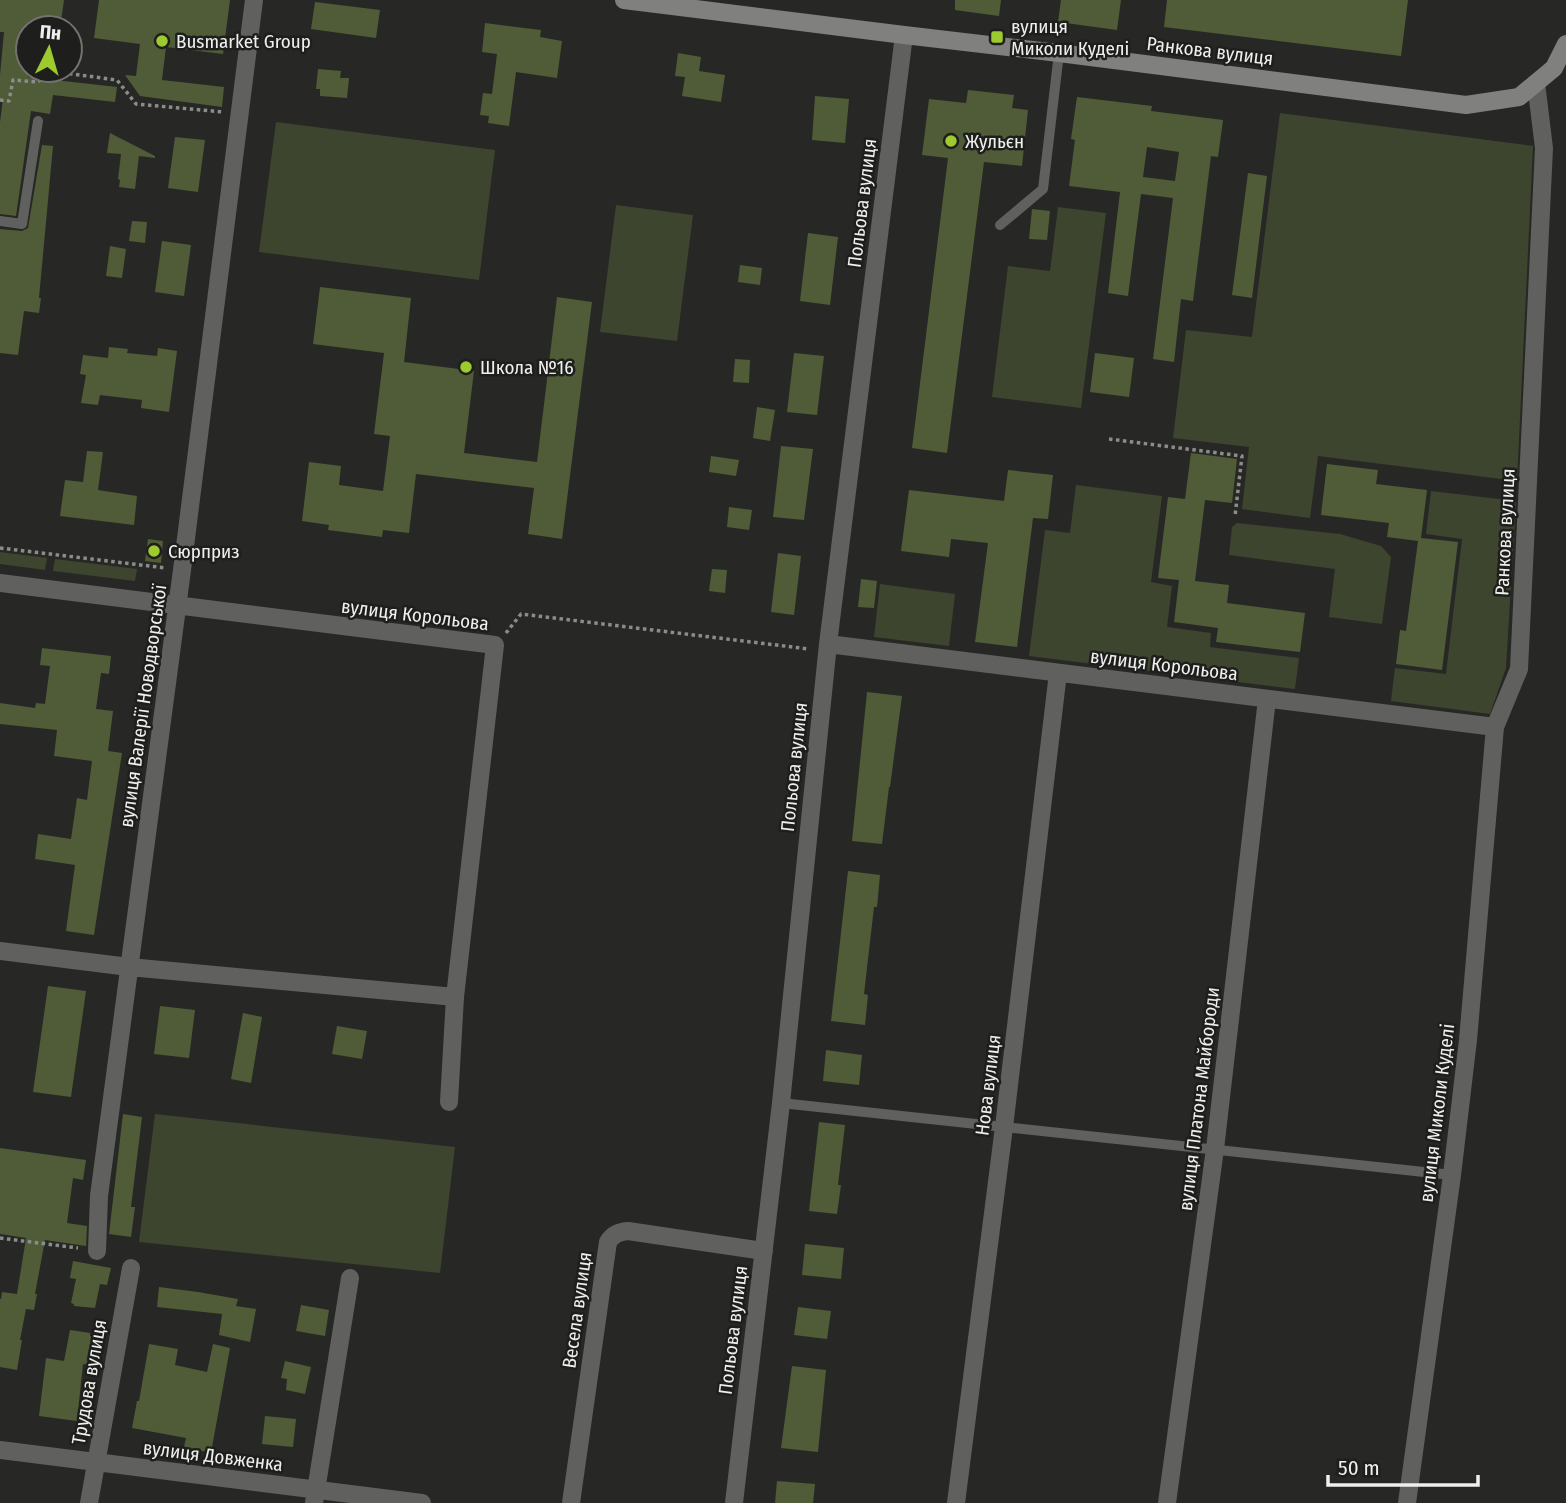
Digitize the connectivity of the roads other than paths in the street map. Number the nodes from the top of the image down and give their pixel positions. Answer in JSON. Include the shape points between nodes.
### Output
{"nodes":[{"id":1,"x":254,"y":0,"type":"edge"},
{"id":2,"x":624,"y":0,"type":"edge"},
{"id":3,"x":904,"y":36,"type":"junction"},
{"id":4,"x":1566,"y":44,"type":"edge"},
{"id":5,"x":1059,"y":53,"type":"junction"},
{"id":6,"x":1536,"y":83,"type":"junction"},
{"id":7,"x":37,"y":121,"type":"dead end"},
{"id":8,"x":0,"y":221,"type":"edge"},
{"id":9,"x":1000,"y":225,"type":"dead end"},
{"id":10,"x":0,"y":583,"type":"edge"},
{"id":11,"x":178,"y":606,"type":"junction"},
{"id":12,"x":828,"y":644,"type":"junction"},
{"id":13,"x":1058,"y":673,"type":"junction"},
{"id":14,"x":1268,"y":699,"type":"junction"},
{"id":15,"x":1495,"y":727,"type":"junction"},
{"id":16,"x":0,"y":951,"type":"edge"},
{"id":17,"x":129,"y":967,"type":"junction"},
{"id":18,"x":455,"y":997,"type":"junction"},
{"id":19,"x":449,"y":1102,"type":"dead end"},
{"id":20,"x":780,"y":1103,"type":"junction"},
{"id":21,"x":1004,"y":1127,"type":"junction"},
{"id":22,"x":1215,"y":1149,"type":"junction"},
{"id":23,"x":1452,"y":1175,"type":"junction"},
{"id":24,"x":97,"y":1251,"type":"road end"},
{"id":25,"x":764,"y":1251,"type":"junction"},
{"id":26,"x":131,"y":1268,"type":"dead end"},
{"id":27,"x":350,"y":1278,"type":"dead end"},
{"id":28,"x":0,"y":1450,"type":"edge"},
{"id":29,"x":96,"y":1463,"type":"junction"},
{"id":30,"x":315,"y":1496,"type":"edge"},
{"id":31,"x":89,"y":1503,"type":"edge"},
{"id":32,"x":422,"y":1503,"type":"edge"},
{"id":33,"x":571,"y":1503,"type":"edge"},
{"id":34,"x":734,"y":1503,"type":"edge"},
{"id":35,"x":956,"y":1503,"type":"edge"},
{"id":36,"x":1167,"y":1503,"type":"edge"},
{"id":37,"x":1407,"y":1503,"type":"edge"}],
"edges":[{"from":1,"to":11,"type":"street","name":"вулиця Валерії Новодворської"},
{"from":2,"to":3,"type":"street","name":"Ранкова вулиця"},
{"from":3,"to":5,"type":"street","name":"Ранкова вулиця"},
{"from":3,"to":12,"type":"street","name":"Польова вулиця"},
{"from":4,"to":6,"type":"street","name":"Ранкова вулиця","via":[[1555,68]]},
{"from":5,"to":6,"type":"street","name":"Ранкова вулиця","via":[[1466,105],[1519,97]]},
{"from":5,"to":9,"type":"lane","via":[[1043,189]]},
{"from":6,"to":15,"type":"street","name":"Ранкова вулиця","via":[[1544,148],[1519,669]]},
{"from":7,"to":8,"type":"lane","via":[[22,224]]},
{"from":10,"to":11,"type":"street","name":"вулиця Корольова"},
{"from":11,"to":17,"type":"street","name":"вулиця Валерії Новодворської"},
{"from":11,"to":18,"type":"street","name":"вулиця Корольова","via":[[495,645]]},
{"from":12,"to":13,"type":"street","name":"вулиця Корольова"},
{"from":12,"to":20,"type":"street","name":"Польова вулиця"},
{"from":13,"to":14,"type":"street","name":"вулиця Корольова"},
{"from":13,"to":21,"type":"street","name":"Нова вулиця"},
{"from":14,"to":15,"type":"street","name":"вулиця Корольова"},
{"from":14,"to":22,"type":"street","name":"вулиця Платона Майбороди"},
{"from":15,"to":23,"type":"street","name":"вулиця Миколи Куделі"},
{"from":16,"to":17,"type":"street"},
{"from":17,"to":18,"type":"street"},
{"from":17,"to":24,"type":"street","name":"вулиця Валерії Новодворської","via":[[99,1196]]},
{"from":18,"to":19,"type":"street","name":"вулиця Корольова"},
{"from":20,"to":21,"type":"lane"},
{"from":20,"to":25,"type":"street","name":"Польова вулиця"},
{"from":21,"to":22,"type":"lane"},
{"from":21,"to":35,"type":"street","name":"Нова вулиця"},
{"from":22,"to":23,"type":"lane"},
{"from":22,"to":36,"type":"street","name":"вулиця Платона Майбороди"},
{"from":23,"to":37,"type":"street","name":"вулиця Миколи Куделі"},
{"from":25,"to":33,"type":"street","name":"Весела вулиця","via":[[628,1231],[611,1238]]},
{"from":25,"to":34,"type":"street","name":"Польова вулиця"},
{"from":26,"to":29,"type":"street","name":"Трудова вулиця"},
{"from":27,"to":30,"type":"street"},
{"from":28,"to":29,"type":"street","name":"вулиця Довженка"},
{"from":29,"to":30,"type":"street","name":"вулиця Довженка"},
{"from":29,"to":31,"type":"street","name":"Трудова вулиця"},
{"from":30,"to":32,"type":"street","name":"вулиця Довженка"}]}
